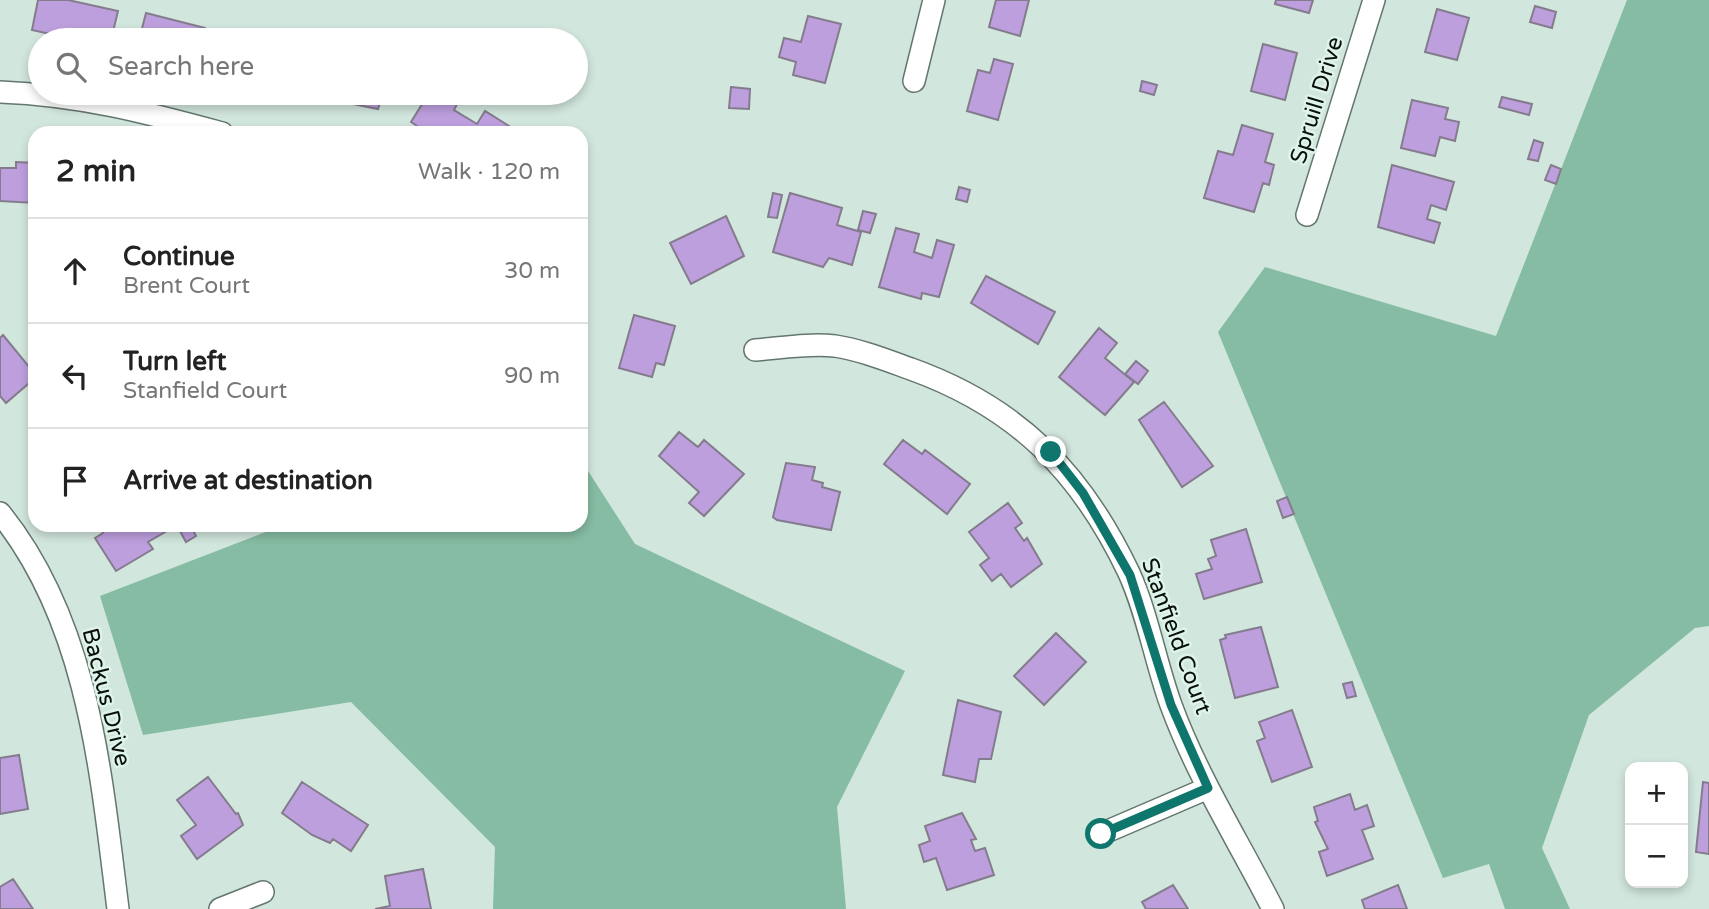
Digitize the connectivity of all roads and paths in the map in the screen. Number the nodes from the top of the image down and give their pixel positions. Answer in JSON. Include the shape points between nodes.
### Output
{"nodes":[{"id":1,"x":934,"y":0,"type":"edge"},
{"id":2,"x":1374,"y":0,"type":"edge"},
{"id":3,"x":914,"y":81,"type":"dead end"},
{"id":4,"x":0,"y":92,"type":"edge"},
{"id":5,"x":28,"y":93,"type":"edge"},
{"id":6,"x":121,"y":105,"type":"edge"},
{"id":7,"x":197,"y":126,"type":"edge"},
{"id":8,"x":1307,"y":215,"type":"dead end"},
{"id":9,"x":755,"y":350,"type":"dead end"},
{"id":10,"x":0,"y":513,"type":"edge"},
{"id":11,"x":1208,"y":788,"type":"junction"},
{"id":12,"x":1101,"y":834,"type":"dead end"},
{"id":13,"x":262,"y":892,"type":"dead end"},
{"id":14,"x":118,"y":909,"type":"edge"},
{"id":15,"x":220,"y":909,"type":"edge"},
{"id":16,"x":1273,"y":909,"type":"edge"}],
"edges":[{"from":1,"to":3,"type":"street"},
{"from":2,"to":8,"type":"street","name":"Spruill Drive"},
{"from":4,"to":5,"type":"street"},
{"from":6,"to":7,"type":"street"},
{"from":9,"to":11,"type":"street","name":"Stanfield Court","via":[[833,346],[870,354],[976,397],[1051,452],[1083,493],[1130,575],[1171,705]]},
{"from":10,"to":14,"type":"street","name":"Backus Drive","via":[[41,577],[68,640],[95,741]]},
{"from":11,"to":12,"type":"street"},
{"from":11,"to":16,"type":"street","name":"Stanfield Court"},
{"from":13,"to":15,"type":"street"}]}
